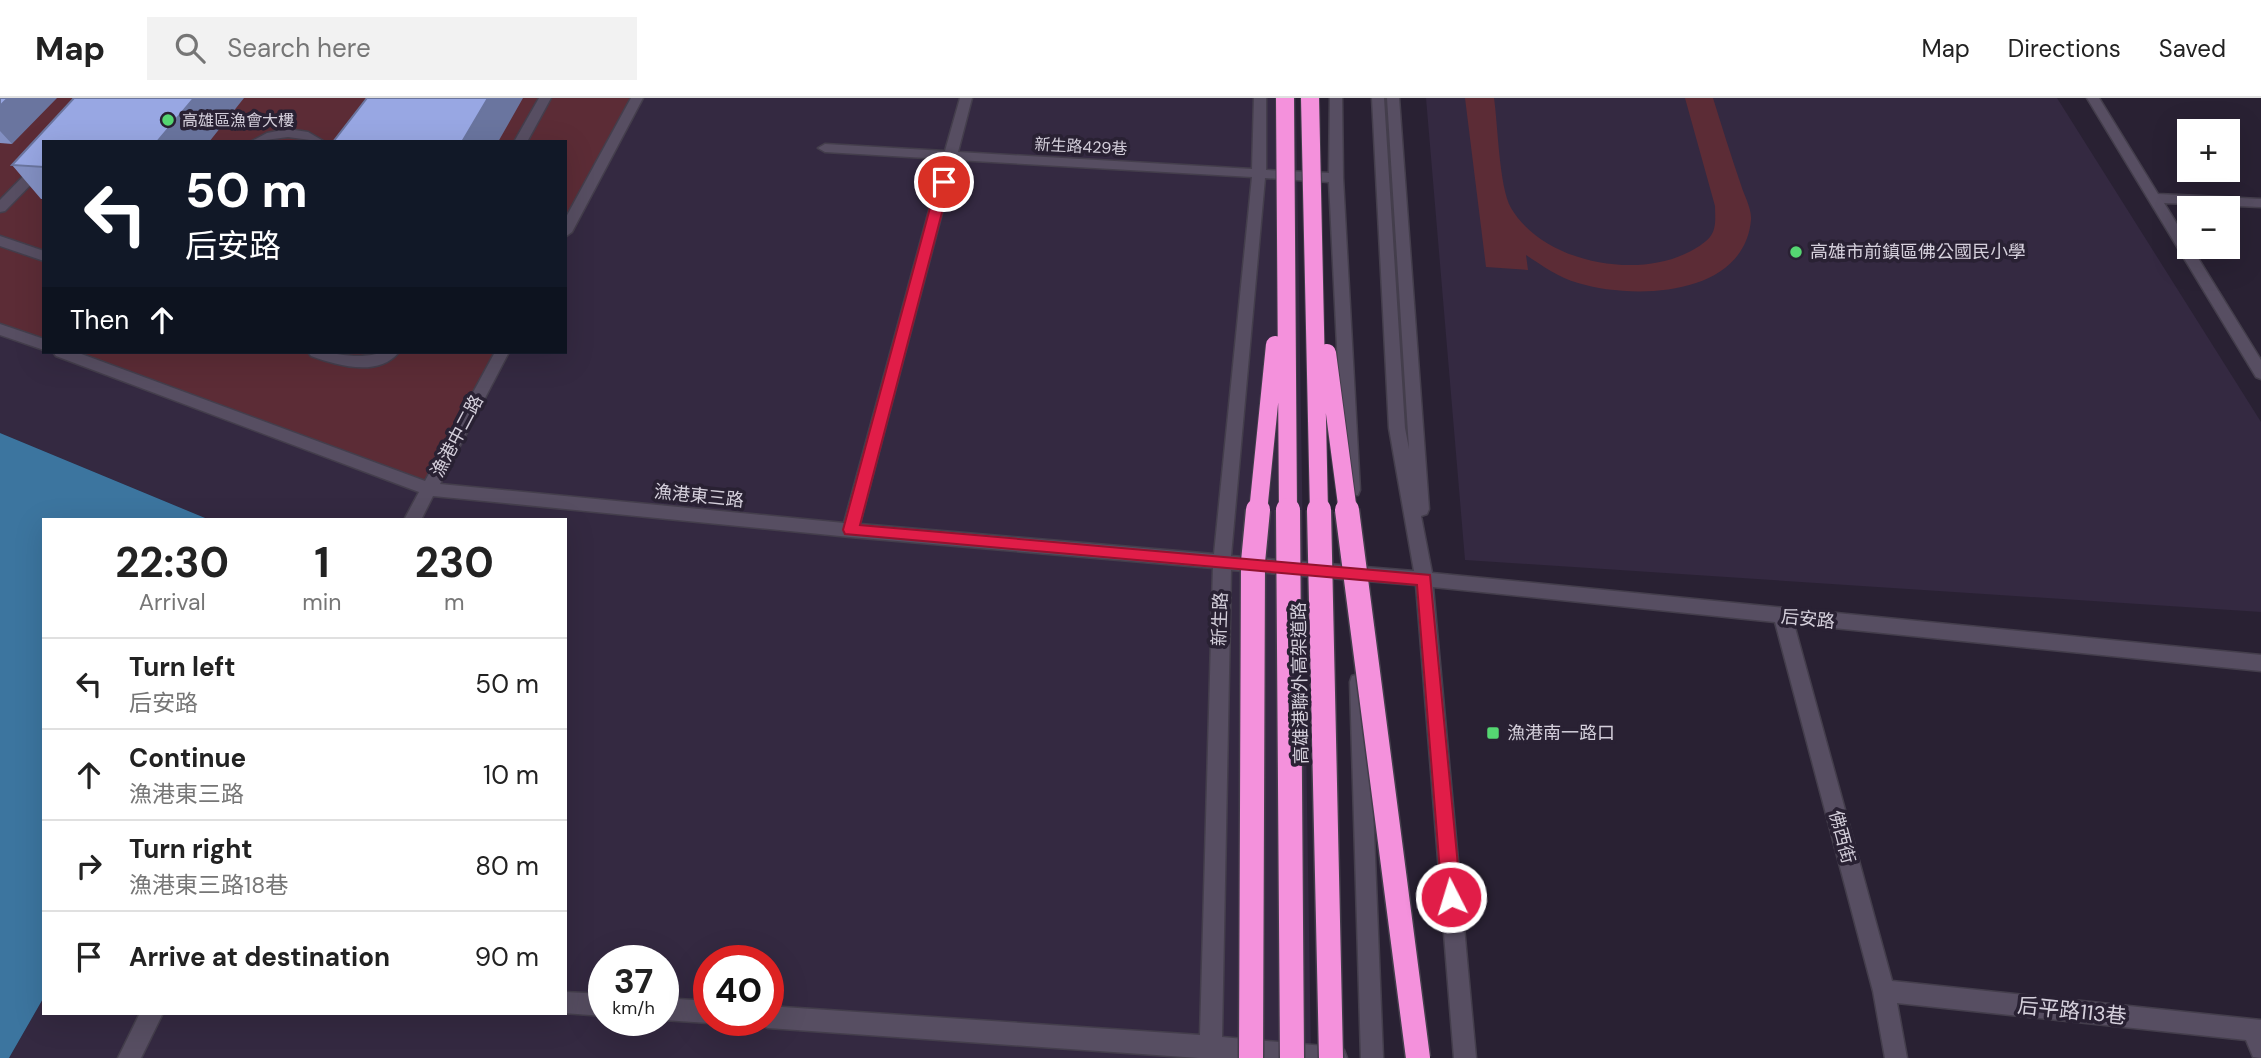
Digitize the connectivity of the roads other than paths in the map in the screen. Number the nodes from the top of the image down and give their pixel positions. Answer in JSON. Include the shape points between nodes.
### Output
{"nodes":[{"id":1,"x":545,"y":98,"type":"edge"},
{"id":2,"x":637,"y":98,"type":"edge"},
{"id":3,"x":966,"y":98,"type":"edge"},
{"id":4,"x":1260,"y":98,"type":"edge"},
{"id":5,"x":1285,"y":98,"type":"edge"},
{"id":6,"x":1310,"y":98,"type":"edge"},
{"id":7,"x":1336,"y":98,"type":"edge"},
{"id":8,"x":1378,"y":98,"type":"edge"},
{"id":9,"x":1393,"y":98,"type":"edge"},
{"id":10,"x":2093,"y":98,"type":"edge"},
{"id":11,"x":262,"y":140,"type":"edge"},
{"id":12,"x":315,"y":140,"type":"edge"},
{"id":13,"x":521,"y":140,"type":"edge"},
{"id":14,"x":825,"y":148,"type":"dead end"},
{"id":15,"x":951,"y":156,"type":"junction"},
{"id":16,"x":42,"y":165,"type":"edge"},
{"id":17,"x":1259,"y":174,"type":"junction"},
{"id":18,"x":1336,"y":178,"type":"junction"},
{"id":19,"x":2153,"y":198,"type":"junction"},
{"id":20,"x":2261,"y":203,"type":"edge"},
{"id":21,"x":0,"y":208,"type":"edge"},
{"id":22,"x":567,"y":228,"type":"edge"},
{"id":23,"x":1286,"y":239,"type":"junction"},
{"id":24,"x":1313,"y":240,"type":"junction"},
{"id":25,"x":0,"y":241,"type":"edge"},
{"id":26,"x":42,"y":255,"type":"edge"},
{"id":27,"x":0,"y":329,"type":"edge"},
{"id":28,"x":42,"y":344,"type":"edge"},
{"id":29,"x":66,"y":354,"type":"edge"},
{"id":30,"x":322,"y":354,"type":"edge"},
{"id":31,"x":385,"y":354,"type":"edge"},
{"id":32,"x":501,"y":354,"type":"edge"},
{"id":33,"x":2261,"y":373,"type":"edge"},
{"id":34,"x":429,"y":489,"type":"junction"},
{"id":35,"x":413,"y":518,"type":"edge"},
{"id":36,"x":850,"y":530,"type":"junction"},
{"id":37,"x":1222,"y":563,"type":"junction"},
{"id":38,"x":1356,"y":574,"type":"junction"},
{"id":39,"x":1424,"y":579,"type":"junction"},
{"id":40,"x":1783,"y":617,"type":"junction"},
{"id":41,"x":2261,"y":663,"type":"edge"},
{"id":42,"x":1884,"y":991,"type":"junction"},
{"id":43,"x":567,"y":1003,"type":"edge"},
{"id":44,"x":588,"y":1004,"type":"edge"},
{"id":45,"x":151,"y":1015,"type":"edge"},
{"id":46,"x":784,"y":1018,"type":"edge"},
{"id":47,"x":2258,"y":1037,"type":"edge"},
{"id":48,"x":1210,"y":1052,"type":"edge"},
{"id":49,"x":129,"y":1058,"type":"edge"},
{"id":50,"x":1251,"y":1058,"type":"edge"},
{"id":51,"x":1292,"y":1058,"type":"edge"},
{"id":52,"x":1334,"y":1058,"type":"edge"},
{"id":53,"x":1371,"y":1058,"type":"edge"},
{"id":54,"x":1418,"y":1058,"type":"edge"},
{"id":55,"x":1465,"y":1058,"type":"edge"},
{"id":56,"x":1896,"y":1058,"type":"edge"}],
"edges":[{"from":1,"to":13,"type":"street"},
{"from":2,"to":22,"type":"street"},
{"from":3,"to":15,"type":"street"},
{"from":4,"to":17,"type":"street","name":"新生路"},
{"from":5,"to":23,"type":"highway","name":"高雄港聯外高架道路","bridge":true},
{"from":6,"to":24,"type":"highway","name":"高雄港聯外高架道路","bridge":true},
{"from":7,"to":18,"type":"street"},
{"from":8,"to":39,"type":"street","via":[[1396,428]]},
{"from":9,"to":39,"type":"street","via":[[1418,430]]},
{"from":10,"to":19,"type":"street"},
{"from":11,"to":12,"type":"street","via":[[285,133]]},
{"from":14,"to":15,"type":"street","name":"新生路429巷"},
{"from":15,"to":17,"type":"street","name":"新生路429巷"},
{"from":15,"to":36,"type":"street"},
{"from":16,"to":21,"type":"street"},
{"from":17,"to":18,"type":"street","name":"新生路429巷"},
{"from":17,"to":37,"type":"street","name":"新生路"},
{"from":18,"to":38,"type":"street"},
{"from":19,"to":20,"type":"street"},
{"from":19,"to":33,"type":"street"},
{"from":23,"to":50,"type":"highway","bridge":true,"via":[[1253,562]]},
{"from":23,"to":51,"type":"highway","name":"高雄港聯外高架道路","bridge":true},
{"from":24,"to":52,"type":"highway","name":"高雄港聯外高架道路","bridge":true},
{"from":24,"to":54,"type":"highway","bridge":true},
{"from":25,"to":26,"type":"street"},
{"from":27,"to":28,"type":"street"},
{"from":29,"to":34,"type":"street","name":"漁港東三路"},
{"from":30,"to":31,"type":"street","via":[[358,363]]},
{"from":32,"to":34,"type":"street","name":"漁港中二路"},
{"from":34,"to":35,"type":"street","name":"漁港中二路"},
{"from":34,"to":36,"type":"street","name":"漁港東三路"},
{"from":36,"to":37,"type":"street","name":"漁港東三路"},
{"from":37,"to":38,"type":"street","name":"漁港東三路"},
{"from":37,"to":48,"type":"street","name":"新生路"},
{"from":38,"to":39,"type":"street","name":"后安路"},
{"from":38,"to":53,"type":"street"},
{"from":39,"to":40,"type":"street","name":"后安路"},
{"from":39,"to":55,"type":"street"},
{"from":40,"to":41,"type":"street","name":"后安路"},
{"from":40,"to":42,"type":"street","name":"佛西街"},
{"from":42,"to":47,"type":"street","name":"后平路113巷"},
{"from":42,"to":56,"type":"street","name":"佛西街"},
{"from":43,"to":44,"type":"street"},
{"from":45,"to":49,"type":"street"},
{"from":46,"to":48,"type":"street"},
{"from":48,"to":52,"type":"street"}]}
